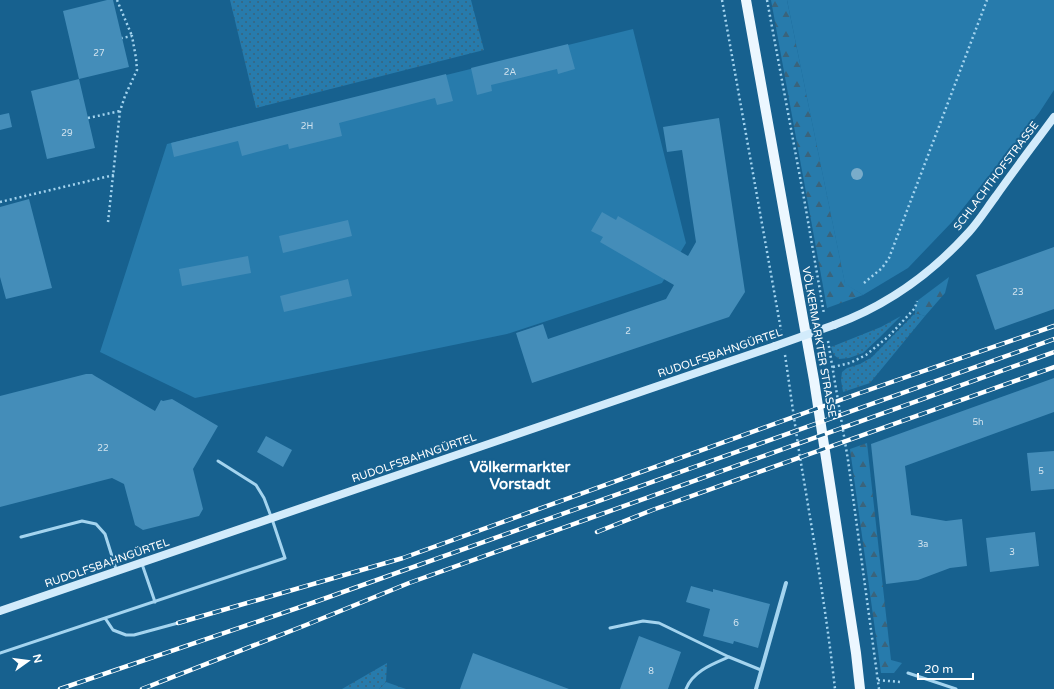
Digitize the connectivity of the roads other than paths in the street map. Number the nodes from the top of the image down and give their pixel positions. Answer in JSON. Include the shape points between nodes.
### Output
{"nodes":[{"id":1,"x":746,"y":0,"type":"edge"},
{"id":2,"x":1054,"y":117,"type":"edge"},
{"id":3,"x":834,"y":325,"type":"joint"},
{"id":4,"x":218,"y":461,"type":"dead end"},
{"id":5,"x":272,"y":518,"type":"junction"},
{"id":6,"x":21,"y":537,"type":"dead end"},
{"id":7,"x":142,"y":563,"type":"junction"},
{"id":8,"x":117,"y":571,"type":"junction"},
{"id":9,"x":786,"y":583,"type":"dead end"},
{"id":10,"x":155,"y":602,"type":"junction"},
{"id":11,"x":0,"y":612,"type":"edge"},
{"id":12,"x":105,"y":618,"type":"junction"},
{"id":13,"x":178,"y":623,"type":"dead end"},
{"id":14,"x":610,"y":628,"type":"dead end"},
{"id":15,"x":0,"y":653,"type":"edge"},
{"id":16,"x":729,"y":657,"type":"junction"},
{"id":17,"x":761,"y":670,"type":"junction"},
{"id":18,"x":908,"y":673,"type":"road end"},
{"id":19,"x":686,"y":689,"type":"edge"},
{"id":20,"x":756,"y":689,"type":"edge"},
{"id":21,"x":860,"y":689,"type":"edge"},
{"id":22,"x":956,"y":689,"type":"edge"}],
"edges":[{"from":1,"to":21,"type":"main road","name":"VÖLKERMARKTER STRASSE","via":[[814,380]]},
{"from":2,"to":3,"type":"street","name":"SCHLACHTHOFSTRASSE","via":[[969,232],[934,266],[882,304]]},
{"from":3,"to":5,"type":"street","name":"RUDOLFSBAHNGÜRTEL","bridge":true},
{"from":4,"to":5,"type":"lane","via":[[256,485]]},
{"from":5,"to":7,"type":"street","name":"RUDOLFSBAHNGÜRTEL"},
{"from":5,"to":10,"type":"lane","via":[[285,558]]},
{"from":6,"to":8,"type":"lane","via":[[82,521],[96,524],[105,534]]},
{"from":7,"to":8,"type":"street","name":"RUDOLFSBAHNGÜRTEL"},
{"from":7,"to":10,"type":"lane"},
{"from":8,"to":11,"type":"street","name":"RUDOLFSBAHNGÜRTEL"},
{"from":9,"to":17,"type":"street"},
{"from":10,"to":12,"type":"lane"},
{"from":12,"to":13,"type":"lane","via":[[113,630],[126,635]]},
{"from":12,"to":15,"type":"lane"},
{"from":14,"to":16,"type":"lane","via":[[643,621],[659,623]]},
{"from":16,"to":17,"type":"lane"},
{"from":16,"to":19,"type":"lane","via":[[706,667],[688,683]]},
{"from":17,"to":20,"type":"street"},
{"from":18,"to":22,"type":"lane"}]}
